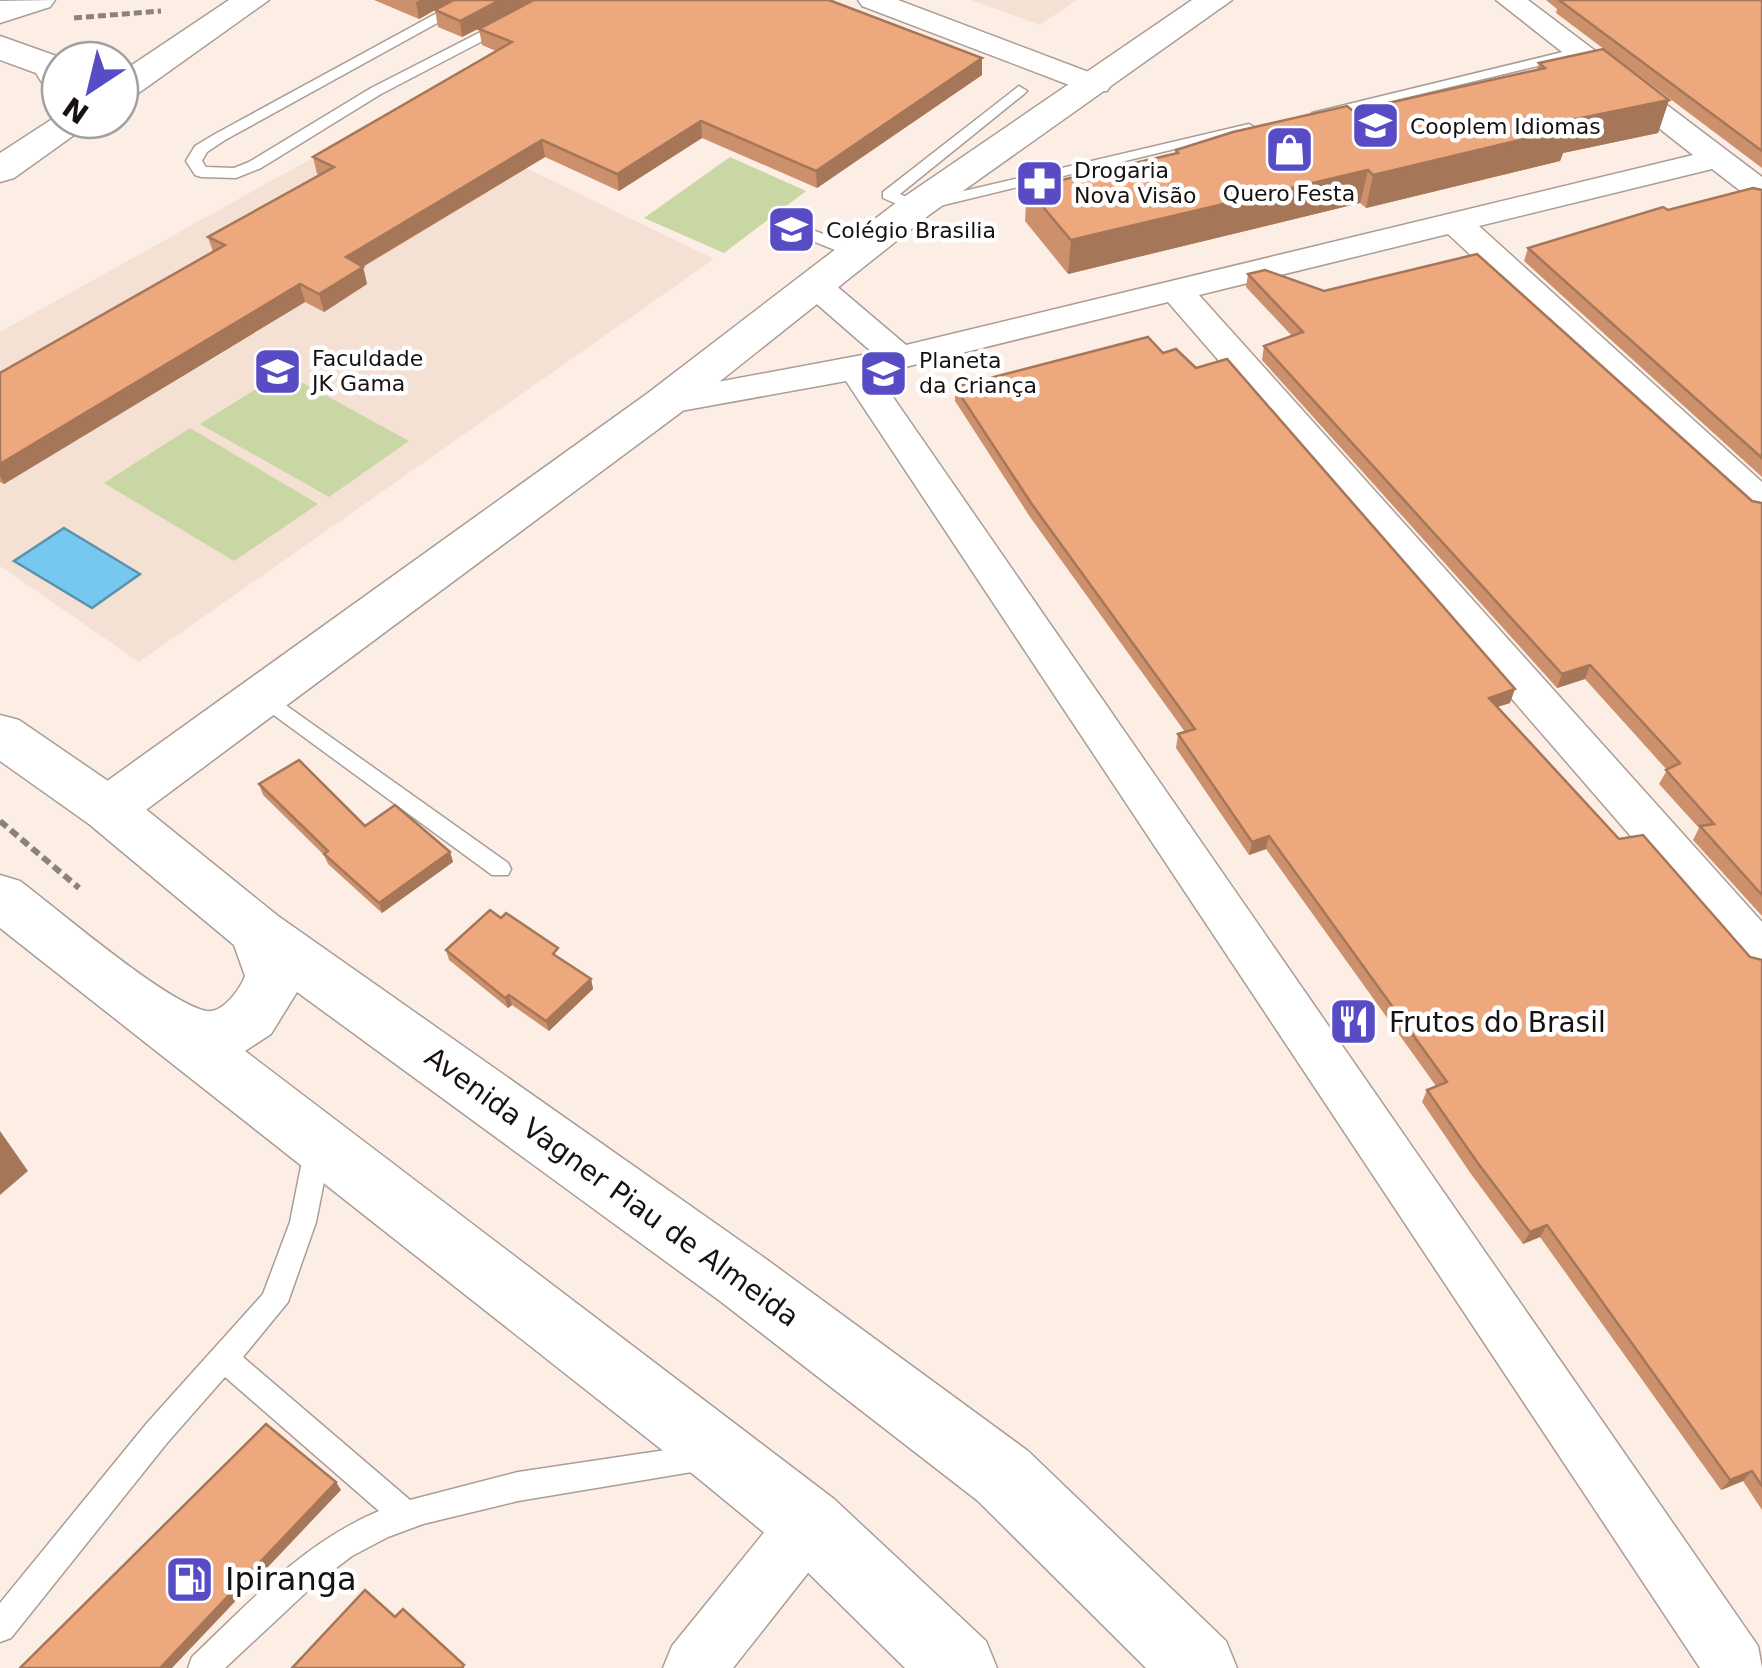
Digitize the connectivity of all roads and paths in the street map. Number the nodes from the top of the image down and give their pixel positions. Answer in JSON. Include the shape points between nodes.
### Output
{"nodes":[{"id":1,"x":38,"y":0,"type":"edge"},
{"id":2,"x":472,"y":0,"type":"edge"},
{"id":3,"x":554,"y":0,"type":"edge"},
{"id":4,"x":872,"y":0,"type":"edge"},
{"id":5,"x":1214,"y":0,"type":"edge"},
{"id":6,"x":1510,"y":0,"type":"edge"},
{"id":7,"x":241,"y":7,"type":"edge"},
{"id":8,"x":2,"y":36,"type":"edge"},
{"id":9,"x":1579,"y":52,"type":"junction"},
{"id":10,"x":40,"y":60,"type":"edge"},
{"id":11,"x":140,"y":75,"type":"edge"},
{"id":12,"x":1096,"y":86,"type":"junction"},
{"id":13,"x":1019,"y":90,"type":"dead end"},
{"id":14,"x":1294,"y":118,"type":"edge"},
{"id":15,"x":1276,"y":123,"type":"edge"},
{"id":16,"x":43,"y":140,"type":"edge"},
{"id":17,"x":1718,"y":158,"type":"junction"},
{"id":18,"x":0,"y":170,"type":"edge"},
{"id":19,"x":1762,"y":192,"type":"edge"},
{"id":20,"x":915,"y":207,"type":"junction"},
{"id":21,"x":1455,"y":222,"type":"junction"},
{"id":22,"x":802,"y":230,"type":"dead end"},
{"id":23,"x":856,"y":252,"type":"junction"},
{"id":24,"x":815,"y":285,"type":"junction"},
{"id":25,"x":1179,"y":292,"type":"junction"},
{"id":26,"x":877,"y":362,"type":"junction"},
{"id":27,"x":664,"y":403,"type":"junction"},
{"id":28,"x":1762,"y":503,"type":"edge"},
{"id":29,"x":262,"y":697,"type":"junction"},
{"id":30,"x":0,"y":734,"type":"edge"},
{"id":31,"x":108,"y":809,"type":"junction"},
{"id":32,"x":500,"y":869,"type":"dead end"},
{"id":33,"x":0,"y":896,"type":"edge"},
{"id":34,"x":258,"y":932,"type":"junction"},
{"id":35,"x":1762,"y":954,"type":"edge"},
{"id":36,"x":145,"y":1006,"type":"junction"},
{"id":37,"x":318,"y":1146,"type":"junction"},
{"id":38,"x":224,"y":1358,"type":"junction"},
{"id":39,"x":724,"y":1455,"type":"junction"},
{"id":40,"x":406,"y":1515,"type":"junction"},
{"id":41,"x":808,"y":1524,"type":"junction"},
{"id":42,"x":0,"y":1628,"type":"edge"},
{"id":43,"x":204,"y":1668,"type":"edge"},
{"id":44,"x":694,"y":1668,"type":"edge"},
{"id":45,"x":959,"y":1668,"type":"edge"},
{"id":46,"x":1199,"y":1668,"type":"edge"},
{"id":47,"x":1736,"y":1668,"type":"edge"}],
"edges":[{"from":1,"to":8,"type":"main road"},
{"from":2,"to":3,"type":"lane","via":[[220,137],[194,161],[201,172],[222,175],[255,165],[376,91]]},
{"from":4,"to":12,"type":"street"},
{"from":5,"to":12,"type":"main road"},
{"from":6,"to":9,"type":"street"},
{"from":7,"to":8,"type":"path","via":[[76,17]]},
{"from":7,"to":11,"type":"main road"},
{"from":8,"to":10,"type":"main road"},
{"from":9,"to":14,"type":"lane"},
{"from":9,"to":17,"type":"street"},
{"from":12,"to":20,"type":"main road"},
{"from":13,"to":20,"type":"lane","via":[[889,196]]},
{"from":15,"to":20,"type":"lane"},
{"from":16,"to":18,"type":"main road"},
{"from":17,"to":19,"type":"street"},
{"from":17,"to":21,"type":"street"},
{"from":20,"to":23,"type":"main road"},
{"from":21,"to":25,"type":"street"},
{"from":21,"to":28,"type":"street"},
{"from":22,"to":23,"type":"lane"},
{"from":23,"to":24,"type":"main road"},
{"from":24,"to":26,"type":"street"},
{"from":24,"to":27,"type":"main road"},
{"from":25,"to":26,"type":"street"},
{"from":25,"to":35,"type":"street"},
{"from":26,"to":27,"type":"street"},
{"from":26,"to":47,"type":"street"},
{"from":27,"to":29,"type":"main road"},
{"from":29,"to":31,"type":"main road"},
{"from":29,"to":32,"type":"lane"},
{"from":30,"to":31,"type":"main road","name":"Avenida Vagner Piau de Almeida"},
{"from":31,"to":34,"type":"main road","name":"Avenida Vagner Piau de Almeida"},
{"from":33,"to":36,"type":"main road"},
{"from":34,"to":36,"type":"main road","via":[[274,976],[256,1010],[239,1025],[208,1036]]},
{"from":34,"to":46,"type":"main road","name":"Avenida Vagner Piau de Almeida","via":[[1003,1476]]},
{"from":36,"to":37,"type":"main road"},
{"from":37,"to":38,"type":"lane","via":[[303,1222],[274,1302]]},
{"from":37,"to":39,"type":"main road"},
{"from":38,"to":40,"type":"lane"},
{"from":38,"to":42,"type":"lane"},
{"from":39,"to":40,"type":"lane","via":[[473,1497]]},
{"from":39,"to":41,"type":"main road"},
{"from":40,"to":43,"type":"lane","via":[[344,1544],[291,1584]]},
{"from":41,"to":44,"type":"street"},
{"from":41,"to":45,"type":"main road"}]}
